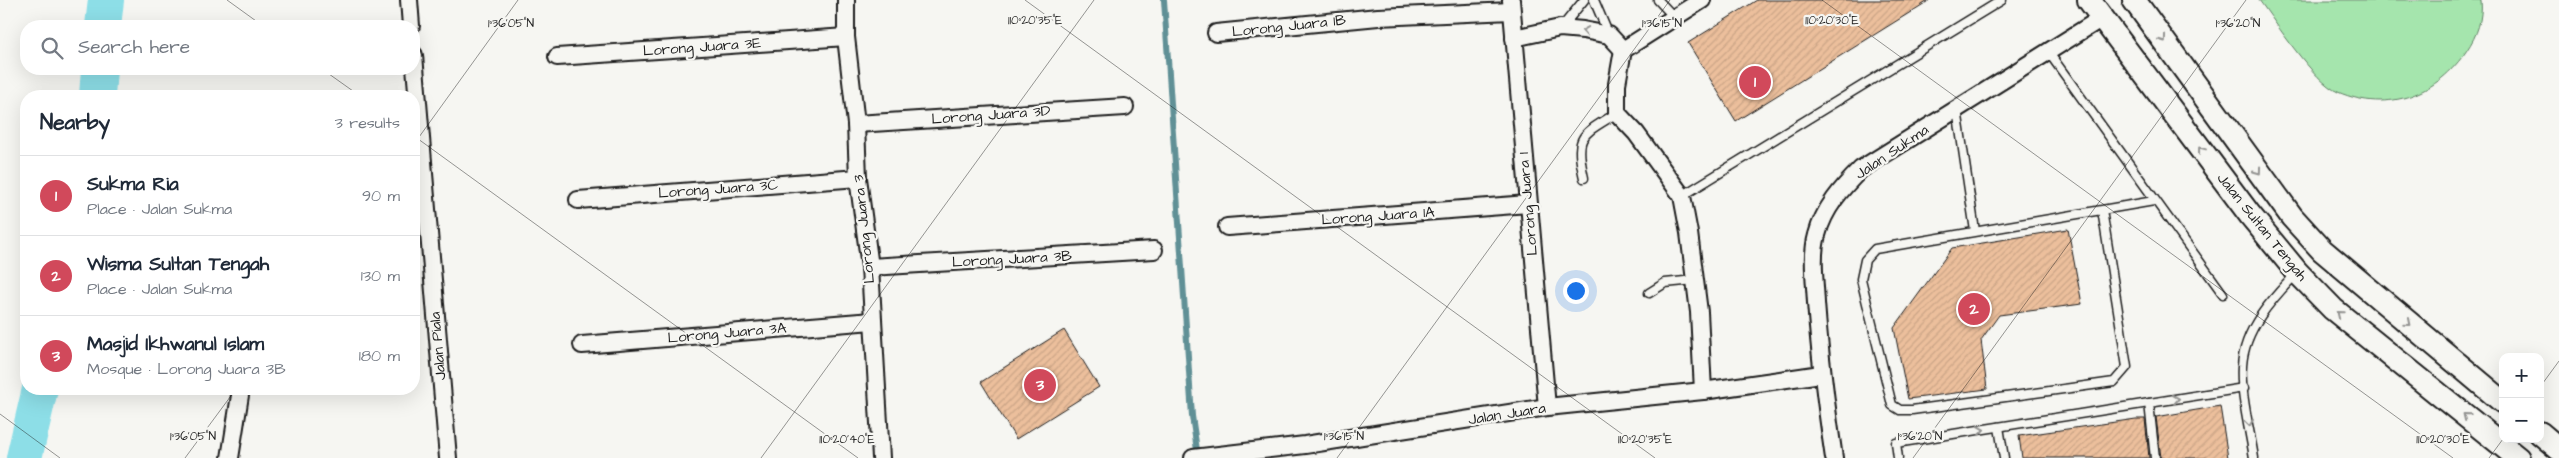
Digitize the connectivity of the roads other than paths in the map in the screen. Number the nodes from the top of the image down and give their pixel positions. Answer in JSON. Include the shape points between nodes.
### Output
{"nodes":[{"id":1,"x":409,"y":0,"type":"edge"},
{"id":2,"x":846,"y":0,"type":"edge"},
{"id":3,"x":1584,"y":0,"type":"edge"},
{"id":4,"x":1594,"y":0,"type":"edge"},
{"id":5,"x":1658,"y":0,"type":"edge"},
{"id":6,"x":1702,"y":0,"type":"edge"},
{"id":7,"x":2002,"y":0,"type":"edge"},
{"id":8,"x":2089,"y":0,"type":"edge"},
{"id":9,"x":2134,"y":0,"type":"edge"},
{"id":10,"x":1511,"y":6,"type":"edge"},
{"id":11,"x":1674,"y":17,"type":"junction"},
{"id":12,"x":2102,"y":18,"type":"junction"},
{"id":13,"x":411,"y":20,"type":"edge"},
{"id":14,"x":1560,"y":28,"type":"junction"},
{"id":15,"x":1216,"y":33,"type":"dead end"},
{"id":16,"x":1609,"y":35,"type":"junction"},
{"id":17,"x":846,"y":37,"type":"junction"},
{"id":18,"x":1514,"y":38,"type":"junction"},
{"id":19,"x":1623,"y":50,"type":"junction"},
{"id":20,"x":2049,"y":53,"type":"junction"},
{"id":21,"x":557,"y":57,"type":"dead end"},
{"id":22,"x":415,"y":75,"type":"edge"},
{"id":23,"x":415,"y":90,"type":"edge"},
{"id":24,"x":1125,"y":107,"type":"dead end"},
{"id":25,"x":1957,"y":109,"type":"junction"},
{"id":26,"x":1617,"y":113,"type":"junction"},
{"id":27,"x":856,"y":124,"type":"junction"},
{"id":28,"x":858,"y":178,"type":"junction"},
{"id":29,"x":1584,"y":178,"type":"dead end"},
{"id":30,"x":1682,"y":196,"type":"junction"},
{"id":31,"x":578,"y":200,"type":"dead end"},
{"id":32,"x":2154,"y":200,"type":"junction"},
{"id":33,"x":1528,"y":204,"type":"junction"},
{"id":34,"x":2102,"y":210,"type":"junction"},
{"id":35,"x":420,"y":219,"type":"edge"},
{"id":36,"x":1227,"y":228,"type":"dead end"},
{"id":37,"x":1975,"y":231,"type":"junction"},
{"id":38,"x":1154,"y":250,"type":"dead end"},
{"id":39,"x":870,"y":267,"type":"junction"},
{"id":40,"x":2298,"y":272,"type":"junction"},
{"id":41,"x":1695,"y":280,"type":"junction"},
{"id":42,"x":1649,"y":293,"type":"dead end"},
{"id":43,"x":2223,"y":294,"type":"dead end"},
{"id":44,"x":872,"y":321,"type":"junction"},
{"id":45,"x":582,"y":345,"type":"dead end"},
{"id":46,"x":1821,"y":374,"type":"junction"},
{"id":47,"x":2244,"y":388,"type":"junction"},
{"id":48,"x":1703,"y":391,"type":"junction"},
{"id":49,"x":240,"y":395,"type":"edge"},
{"id":50,"x":2499,"y":399,"type":"edge"},
{"id":51,"x":2149,"y":403,"type":"junction"},
{"id":52,"x":1547,"y":407,"type":"junction"},
{"id":53,"x":1999,"y":427,"type":"junction"},
{"id":54,"x":2544,"y":436,"type":"edge"},
{"id":55,"x":2559,"y":449,"type":"edge"},
{"id":56,"x":1305,"y":451,"type":"edge"},
{"id":57,"x":230,"y":458,"type":"edge"},
{"id":58,"x":448,"y":458,"type":"edge"},
{"id":59,"x":881,"y":458,"type":"edge"},
{"id":60,"x":1193,"y":458,"type":"edge"},
{"id":61,"x":1834,"y":458,"type":"edge"},
{"id":62,"x":1898,"y":458,"type":"edge"},
{"id":63,"x":2004,"y":458,"type":"edge"},
{"id":64,"x":2155,"y":458,"type":"edge"},
{"id":65,"x":2254,"y":458,"type":"edge"},
{"id":66,"x":2518,"y":458,"type":"edge"}],
"edges":[{"from":1,"to":13,"type":"street"},
{"from":2,"to":17,"type":"street","name":"Lorong Juara 3"},
{"from":3,"to":14,"type":"lane"},
{"from":4,"to":16,"type":"lane"},
{"from":5,"to":11,"type":"lane"},
{"from":6,"to":11,"type":"street"},
{"from":7,"to":30,"type":"lane"},
{"from":8,"to":12,"type":"main road","name":"Jalan Sultan Tengah"},
{"from":9,"to":50,"type":"main road","name":"Jalan Sultan Tengah","one_way":true,"via":[[2292,217],[2322,250]]},
{"from":10,"to":15,"type":"street","name":"Lorong Juara 1B"},
{"from":10,"to":18,"type":"street","name":"Lorong Juara 1"},
{"from":11,"to":19,"type":"street"},
{"from":12,"to":20,"type":"street","name":"Jalan Sukma"},
{"from":40,"to":12,"type":"main road","name":"Jalan Sultan Tengah","one_way":true,"via":[[2250,215]]},
{"from":16,"to":14,"type":"street","one_way":true},
{"from":14,"to":18,"type":"street"},
{"from":16,"to":19,"type":"street"},
{"from":17,"to":21,"type":"street","name":"Lorong Juara 3E"},
{"from":17,"to":27,"type":"street","name":"Lorong Juara 3"},
{"from":18,"to":33,"type":"street","name":"Lorong Juara 1"},
{"from":19,"to":26,"type":"street","via":[[1617,84]]},
{"from":20,"to":25,"type":"street","name":"Jalan Sukma"},
{"from":20,"to":32,"type":"lane"},
{"from":22,"to":23,"type":"street","name":"Jalan Piala"},
{"from":24,"to":27,"type":"street","name":"Lorong Juara 3D"},
{"from":25,"to":37,"type":"lane"},
{"from":25,"to":46,"type":"street","name":"Jalan Sukma","via":[[1861,169],[1827,210],[1817,235],[1814,267]]},
{"from":26,"to":29,"type":"lane","via":[[1586,133],[1578,152]]},
{"from":26,"to":30,"type":"street","via":[[1636,133]]},
{"from":27,"to":28,"type":"street","name":"Lorong Juara 3"},
{"from":28,"to":31,"type":"street","name":"Lorong Juara 3C"},
{"from":28,"to":39,"type":"street","name":"Lorong Juara 3"},
{"from":30,"to":41,"type":"street"},
{"from":32,"to":34,"type":"lane"},
{"from":32,"to":43,"type":"lane"},
{"from":33,"to":36,"type":"street","name":"Lorong Juara 1A"},
{"from":33,"to":52,"type":"street","name":"Lorong Juara 1"},
{"from":34,"to":37,"type":"lane"},
{"from":34,"to":37,"type":"lane","via":[[2127,367],[2114,382],[1900,410],[1892,405],[1888,396],[1861,279],[1865,260],[1875,249]]},
{"from":35,"to":58,"type":"street","name":"Jalan Piala"},
{"from":38,"to":39,"type":"street","name":"Lorong Juara 3B"},
{"from":39,"to":44,"type":"street","name":"Lorong Juara 3"},
{"from":40,"to":47,"type":"lane","via":[[2261,314],[2242,365]]},
{"from":66,"to":40,"type":"main road","name":"Jalan Sultan Tengah","one_way":true,"via":[[2333,309]]},
{"from":41,"to":42,"type":"lane","via":[[1666,283]]},
{"from":41,"to":48,"type":"street"},
{"from":44,"to":45,"type":"street","name":"Lorong Juara 3A"},
{"from":44,"to":59,"type":"street","name":"Lorong Juara 3"},
{"from":46,"to":48,"type":"street","name":"Jalan Juara"},
{"from":46,"to":61,"type":"street","name":"Jalan Sukma"},
{"from":51,"to":47,"type":"lane","one_way":true},
{"from":47,"to":65,"type":"lane","one_way":true},
{"from":48,"to":52,"type":"street","name":"Jalan Juara"},
{"from":49,"to":57,"type":"street"},
{"from":51,"to":53,"type":"lane"},
{"from":51,"to":64,"type":"lane"},
{"from":52,"to":56,"type":"street","name":"Jalan Juara"},
{"from":62,"to":53,"type":"lane","one_way":true,"via":[[1896,443]]},
{"from":53,"to":63,"type":"lane"},
{"from":54,"to":55,"type":"main road"},
{"from":56,"to":60,"type":"street","name":"Jalan Juara"}]}
